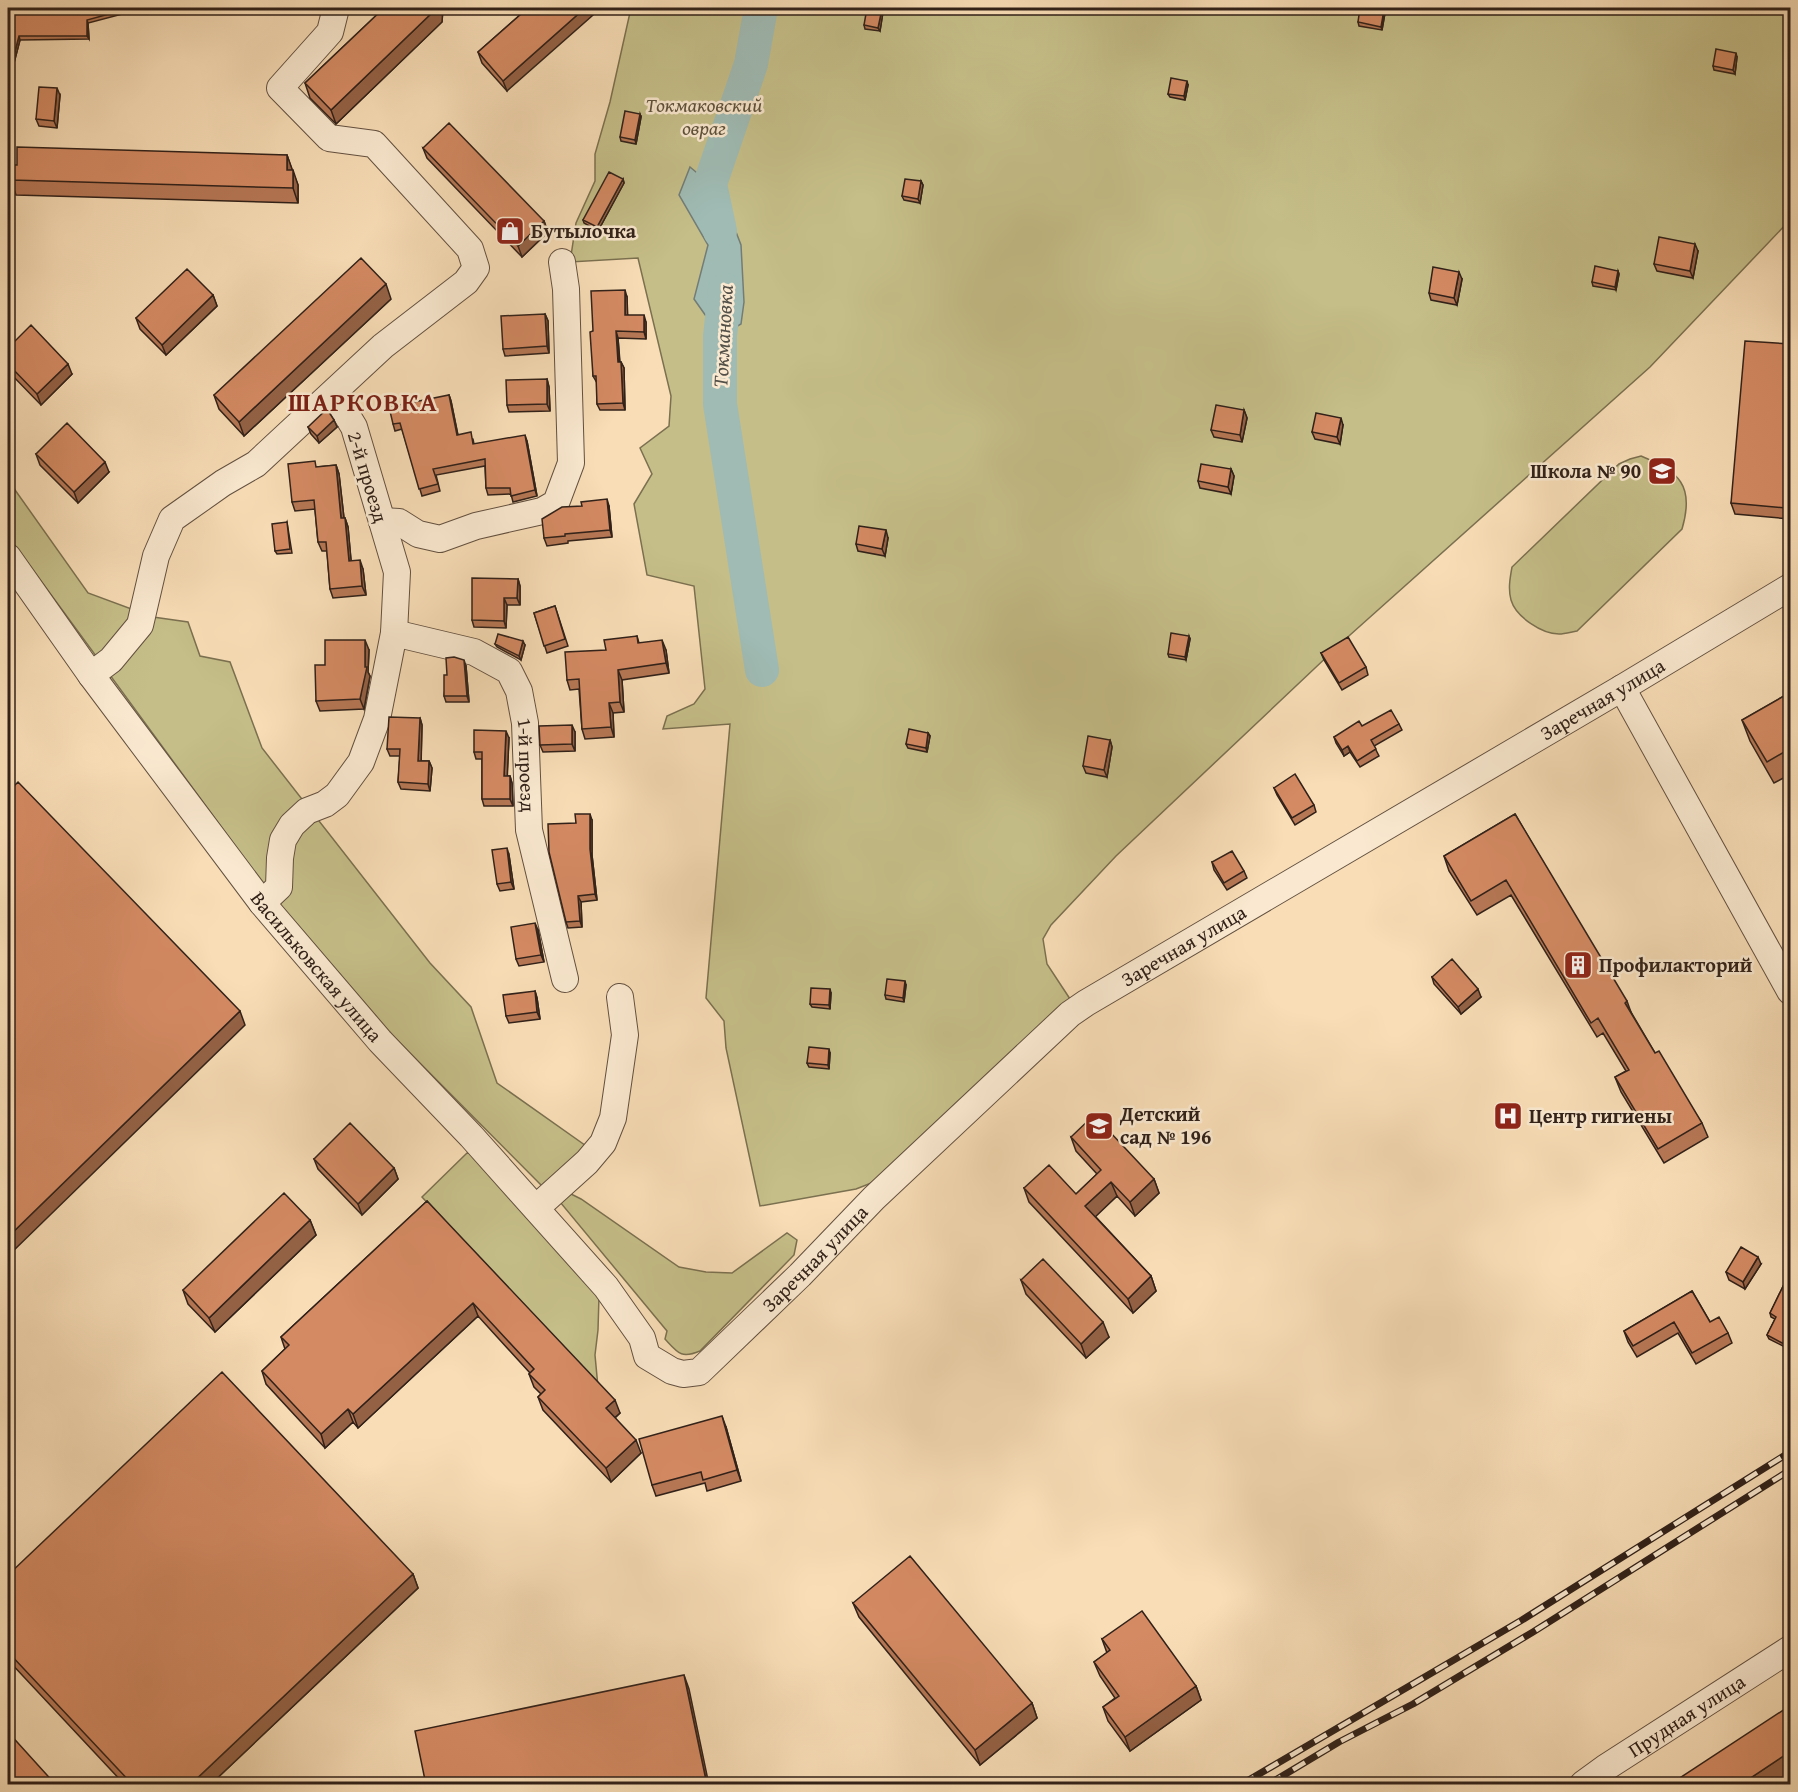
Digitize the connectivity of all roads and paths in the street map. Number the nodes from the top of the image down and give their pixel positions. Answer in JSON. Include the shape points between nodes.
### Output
{"nodes":[{"id":1,"x":336,"y":8,"type":"edge"},
{"id":2,"x":562,"y":262,"type":"dead end"},
{"id":3,"x":333,"y":394,"type":"junction"},
{"id":4,"x":382,"y":521,"type":"junction"},
{"id":5,"x":8,"y":557,"type":"edge"},
{"id":6,"x":1791,"y":587,"type":"edge"},
{"id":7,"x":394,"y":633,"type":"junction"},
{"id":8,"x":91,"y":675,"type":"junction"},
{"id":9,"x":1622,"y":688,"type":"junction"},
{"id":10,"x":262,"y":903,"type":"junction"},
{"id":11,"x":565,"y":979,"type":"dead end"},
{"id":12,"x":1791,"y":991,"type":"edge"},
{"id":13,"x":620,"y":997,"type":"dead end"},
{"id":14,"x":536,"y":1208,"type":"junction"},
{"id":15,"x":647,"y":1356,"type":"joint"},
{"id":16,"x":1791,"y":1649,"type":"edge"},
{"id":17,"x":1583,"y":1785,"type":"edge"}],
"edges":[{"from":1,"to":3,"type":"street","via":[[330,32],[280,88],[329,138],[374,144],[470,249],[476,268],[466,282],[383,346]]},
{"from":2,"to":4,"type":"street","via":[[571,463],[556,503],[542,511],[476,526],[440,539],[418,534],[399,522]]},
{"from":3,"to":4,"type":"street","name":"2-й проезд","via":[[354,427]]},
{"from":3,"to":8,"type":"street","via":[[256,464],[171,519],[156,556],[140,626],[111,660]]},
{"from":4,"to":7,"type":"street","name":"2-й проезд","via":[[397,572]]},
{"from":5,"to":8,"type":"street","name":"Васильковская улица"},
{"from":6,"to":9,"type":"street","name":"Заречная улица"},
{"from":7,"to":10,"type":"street","name":"2-й проезд","via":[[377,718],[361,762],[337,795],[307,811],[292,825],[283,840],[279,887]]},
{"from":7,"to":11,"type":"street","name":"1-й проезд","via":[[474,652],[509,671],[519,691],[525,723],[529,830]]},
{"from":8,"to":10,"type":"street","name":"Васильковская улица"},
{"from":9,"to":12,"type":"street"},
{"from":9,"to":15,"type":"street","name":"Заречная улица","via":[[1086,1003],[874,1198],[699,1372],[672,1371]]},
{"from":10,"to":14,"type":"street","name":"Васильковская улица","via":[[380,1041]]},
{"from":13,"to":14,"type":"street","via":[[625,1035],[613,1118],[603,1143],[587,1162]]},
{"from":14,"to":15,"type":"street","name":"Васильковская улица","via":[[606,1287],[642,1338]]},
{"from":16,"to":17,"type":"street","name":"Прудная улица"}]}
